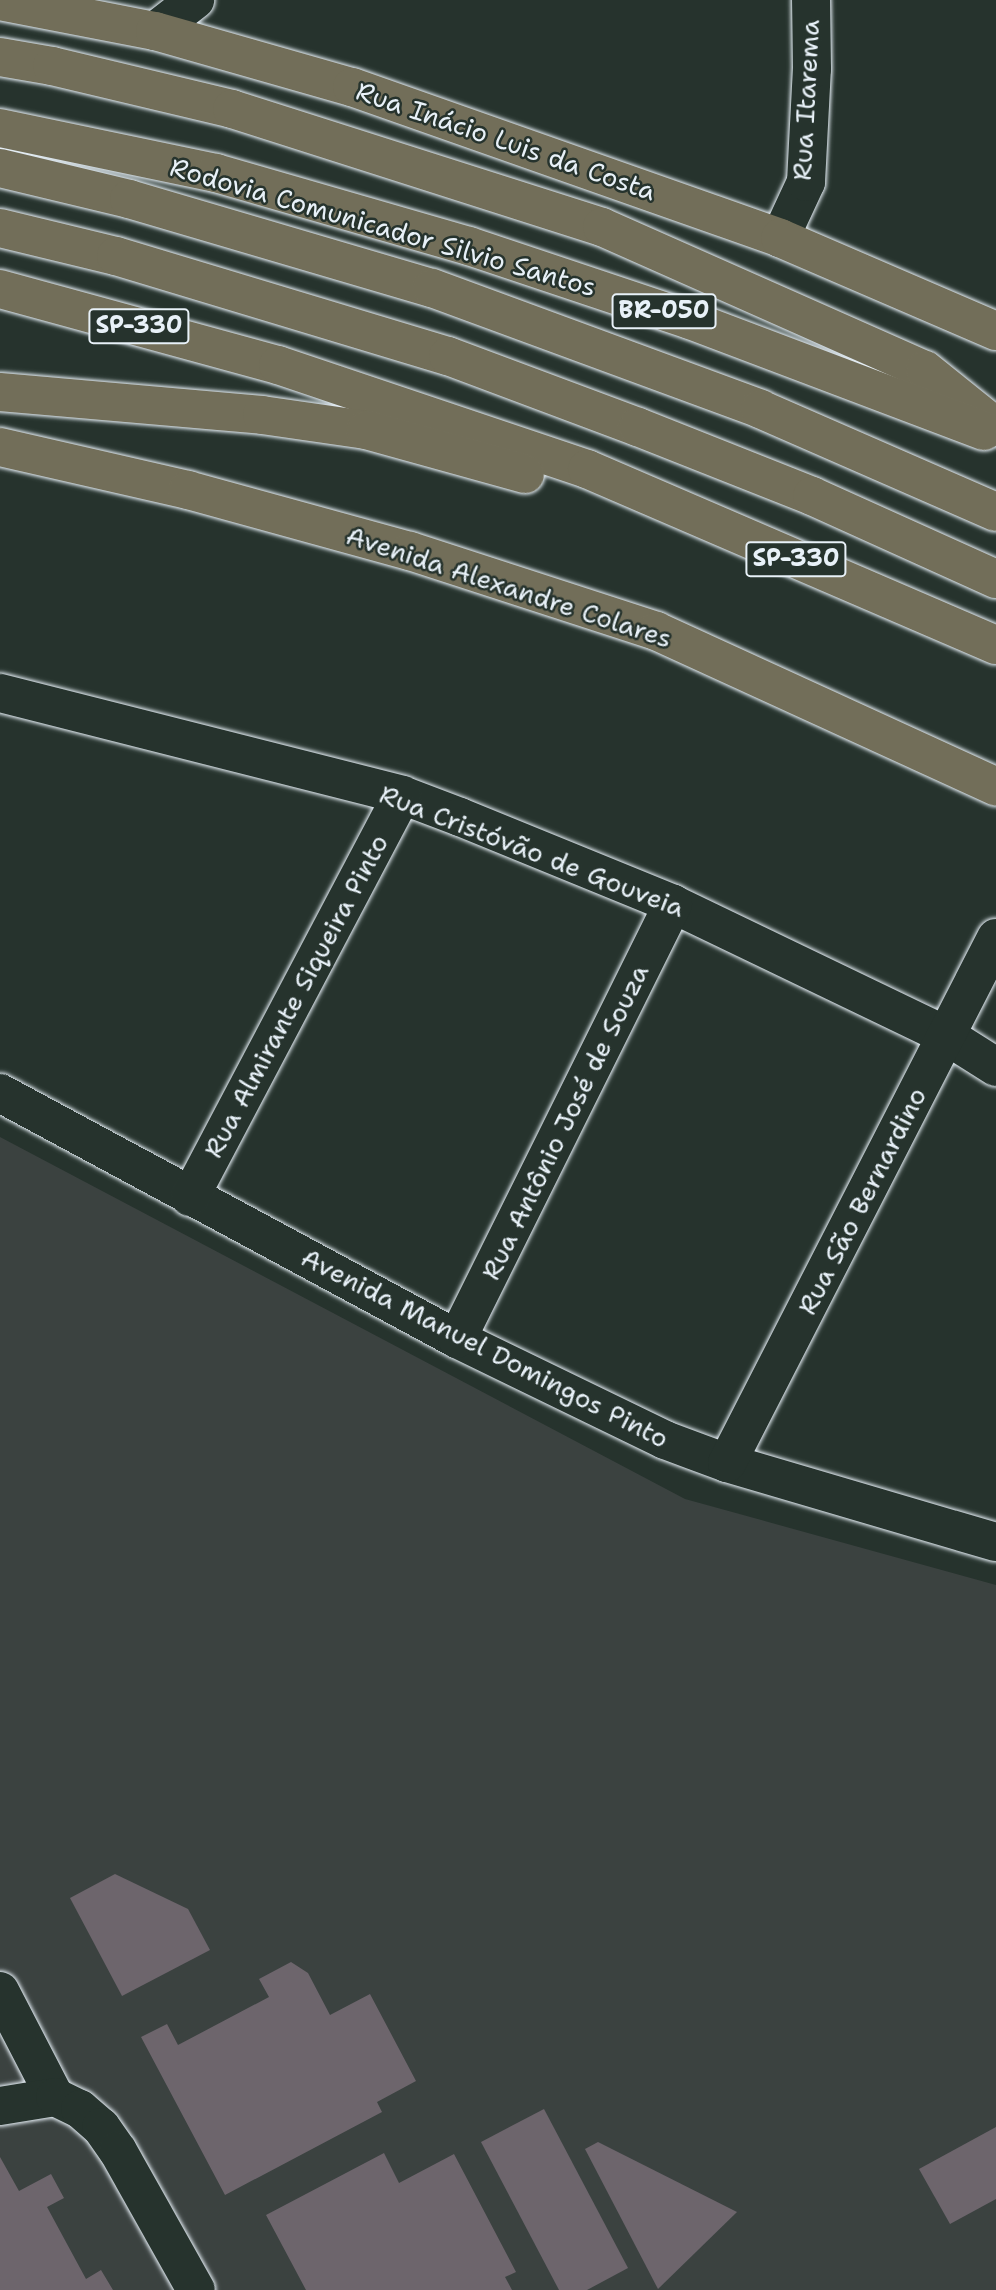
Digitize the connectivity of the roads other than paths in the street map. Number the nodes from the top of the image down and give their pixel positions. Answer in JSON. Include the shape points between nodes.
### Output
{"nodes":[{"id":1,"x":195,"y":0,"type":"edge"},
{"id":2,"x":811,"y":0,"type":"edge"},
{"id":3,"x":0,"y":1,"type":"edge"},
{"id":4,"x":155,"y":32,"type":"junction"},
{"id":5,"x":0,"y":57,"type":"edge"},
{"id":6,"x":0,"y":128,"type":"edge"},
{"id":7,"x":0,"y":168,"type":"edge"},
{"id":8,"x":0,"y":228,"type":"edge"},
{"id":9,"x":780,"y":238,"type":"junction"},
{"id":10,"x":0,"y":289,"type":"edge"},
{"id":11,"x":996,"y":331,"type":"edge"},
{"id":12,"x":0,"y":392,"type":"edge"},
{"id":13,"x":996,"y":427,"type":"edge"},
{"id":14,"x":996,"y":436,"type":"edge"},
{"id":15,"x":0,"y":447,"type":"edge"},
{"id":16,"x":595,"y":472,"type":"junction"},
{"id":17,"x":996,"y":512,"type":"edge"},
{"id":18,"x":996,"y":579,"type":"edge"},
{"id":19,"x":996,"y":645,"type":"edge"},
{"id":20,"x":0,"y":693,"type":"edge"},
{"id":21,"x":996,"y":787,"type":"edge"},
{"id":22,"x":402,"y":795,"type":"junction"},
{"id":23,"x":673,"y":905,"type":"junction"},
{"id":24,"x":996,"y":938,"type":"edge"},
{"id":25,"x":947,"y":1036,"type":"junction"},
{"id":26,"x":996,"y":1067,"type":"edge"},
{"id":27,"x":0,"y":1093,"type":"edge"},
{"id":28,"x":190,"y":1197,"type":"junction"},
{"id":29,"x":457,"y":1339,"type":"junction"},
{"id":30,"x":727,"y":1462,"type":"junction"},
{"id":31,"x":996,"y":1542,"type":"edge"},
{"id":32,"x":0,"y":1991,"type":"edge"},
{"id":33,"x":55,"y":2096,"type":"junction"},
{"id":34,"x":0,"y":2106,"type":"edge"},
{"id":35,"x":196,"y":2290,"type":"edge"}],
"edges":[{"from":1,"to":4,"type":"street"},
{"from":2,"to":9,"type":"street","name":"Rua Itarema","via":[[806,181]]},
{"from":3,"to":4,"type":"main road","name":"Rua Inácio Luis da Costa"},
{"from":4,"to":9,"type":"main road","name":"Rua Inácio Luis da Costa","via":[[352,87]]},
{"from":5,"to":13,"type":"main road","via":[[232,109],[602,227],[925,370]]},
{"from":6,"to":14,"type":"main road","name":"Rodovia Comunicador Silvio Santos","number":"BR-050","via":[[216,173],[469,246],[690,320]]},
{"from":7,"to":17,"type":"main road","via":[[129,199],[432,288],[760,409]]},
{"from":8,"to":18,"type":"main road","via":[[141,264],[448,356],[800,491]]},
{"from":9,"to":11,"type":"main road","name":"Rua Inácio Luis da Costa"},
{"from":10,"to":16,"type":"main road","number":"SP-330","via":[[290,369]]},
{"from":12,"to":16,"type":"main road","via":[[262,415],[366,430],[528,474]]},
{"from":15,"to":21,"type":"main road","name":"Avenida Alexandre Colares","via":[[188,490],[410,551],[656,631]]},
{"from":16,"to":19,"type":"main road","number":"SP-330"},
{"from":20,"to":22,"type":"street","name":"Rua Cristóvão de Gouveia"},
{"from":22,"to":23,"type":"street","name":"Rua Cristóvão de Gouveia"},
{"from":22,"to":28,"type":"street","name":"Rua Almirante Siqueira Pinto"},
{"from":23,"to":25,"type":"street","name":"Rua Cristóvão de Gouveia"},
{"from":23,"to":29,"type":"street","name":"Rua Antônio José de Souza"},
{"from":24,"to":25,"type":"street","name":"Rua São Bernardino"},
{"from":25,"to":26,"type":"street","name":"Rua Cristóvão de Gouveia"},
{"from":25,"to":30,"type":"street","name":"Rua São Bernardino"},
{"from":27,"to":28,"type":"street","name":"Avenida Manuel Domingos Pinto"},
{"from":28,"to":29,"type":"street","name":"Avenida Manuel Domingos Pinto"},
{"from":29,"to":30,"type":"street","name":"Avenida Manuel Domingos Pinto","via":[[665,1440]]},
{"from":30,"to":31,"type":"street","name":"Avenida Manuel Domingos Pinto"},
{"from":32,"to":33,"type":"street"},
{"from":33,"to":34,"type":"street"},
{"from":33,"to":35,"type":"street","via":[[101,2127]]}]}
